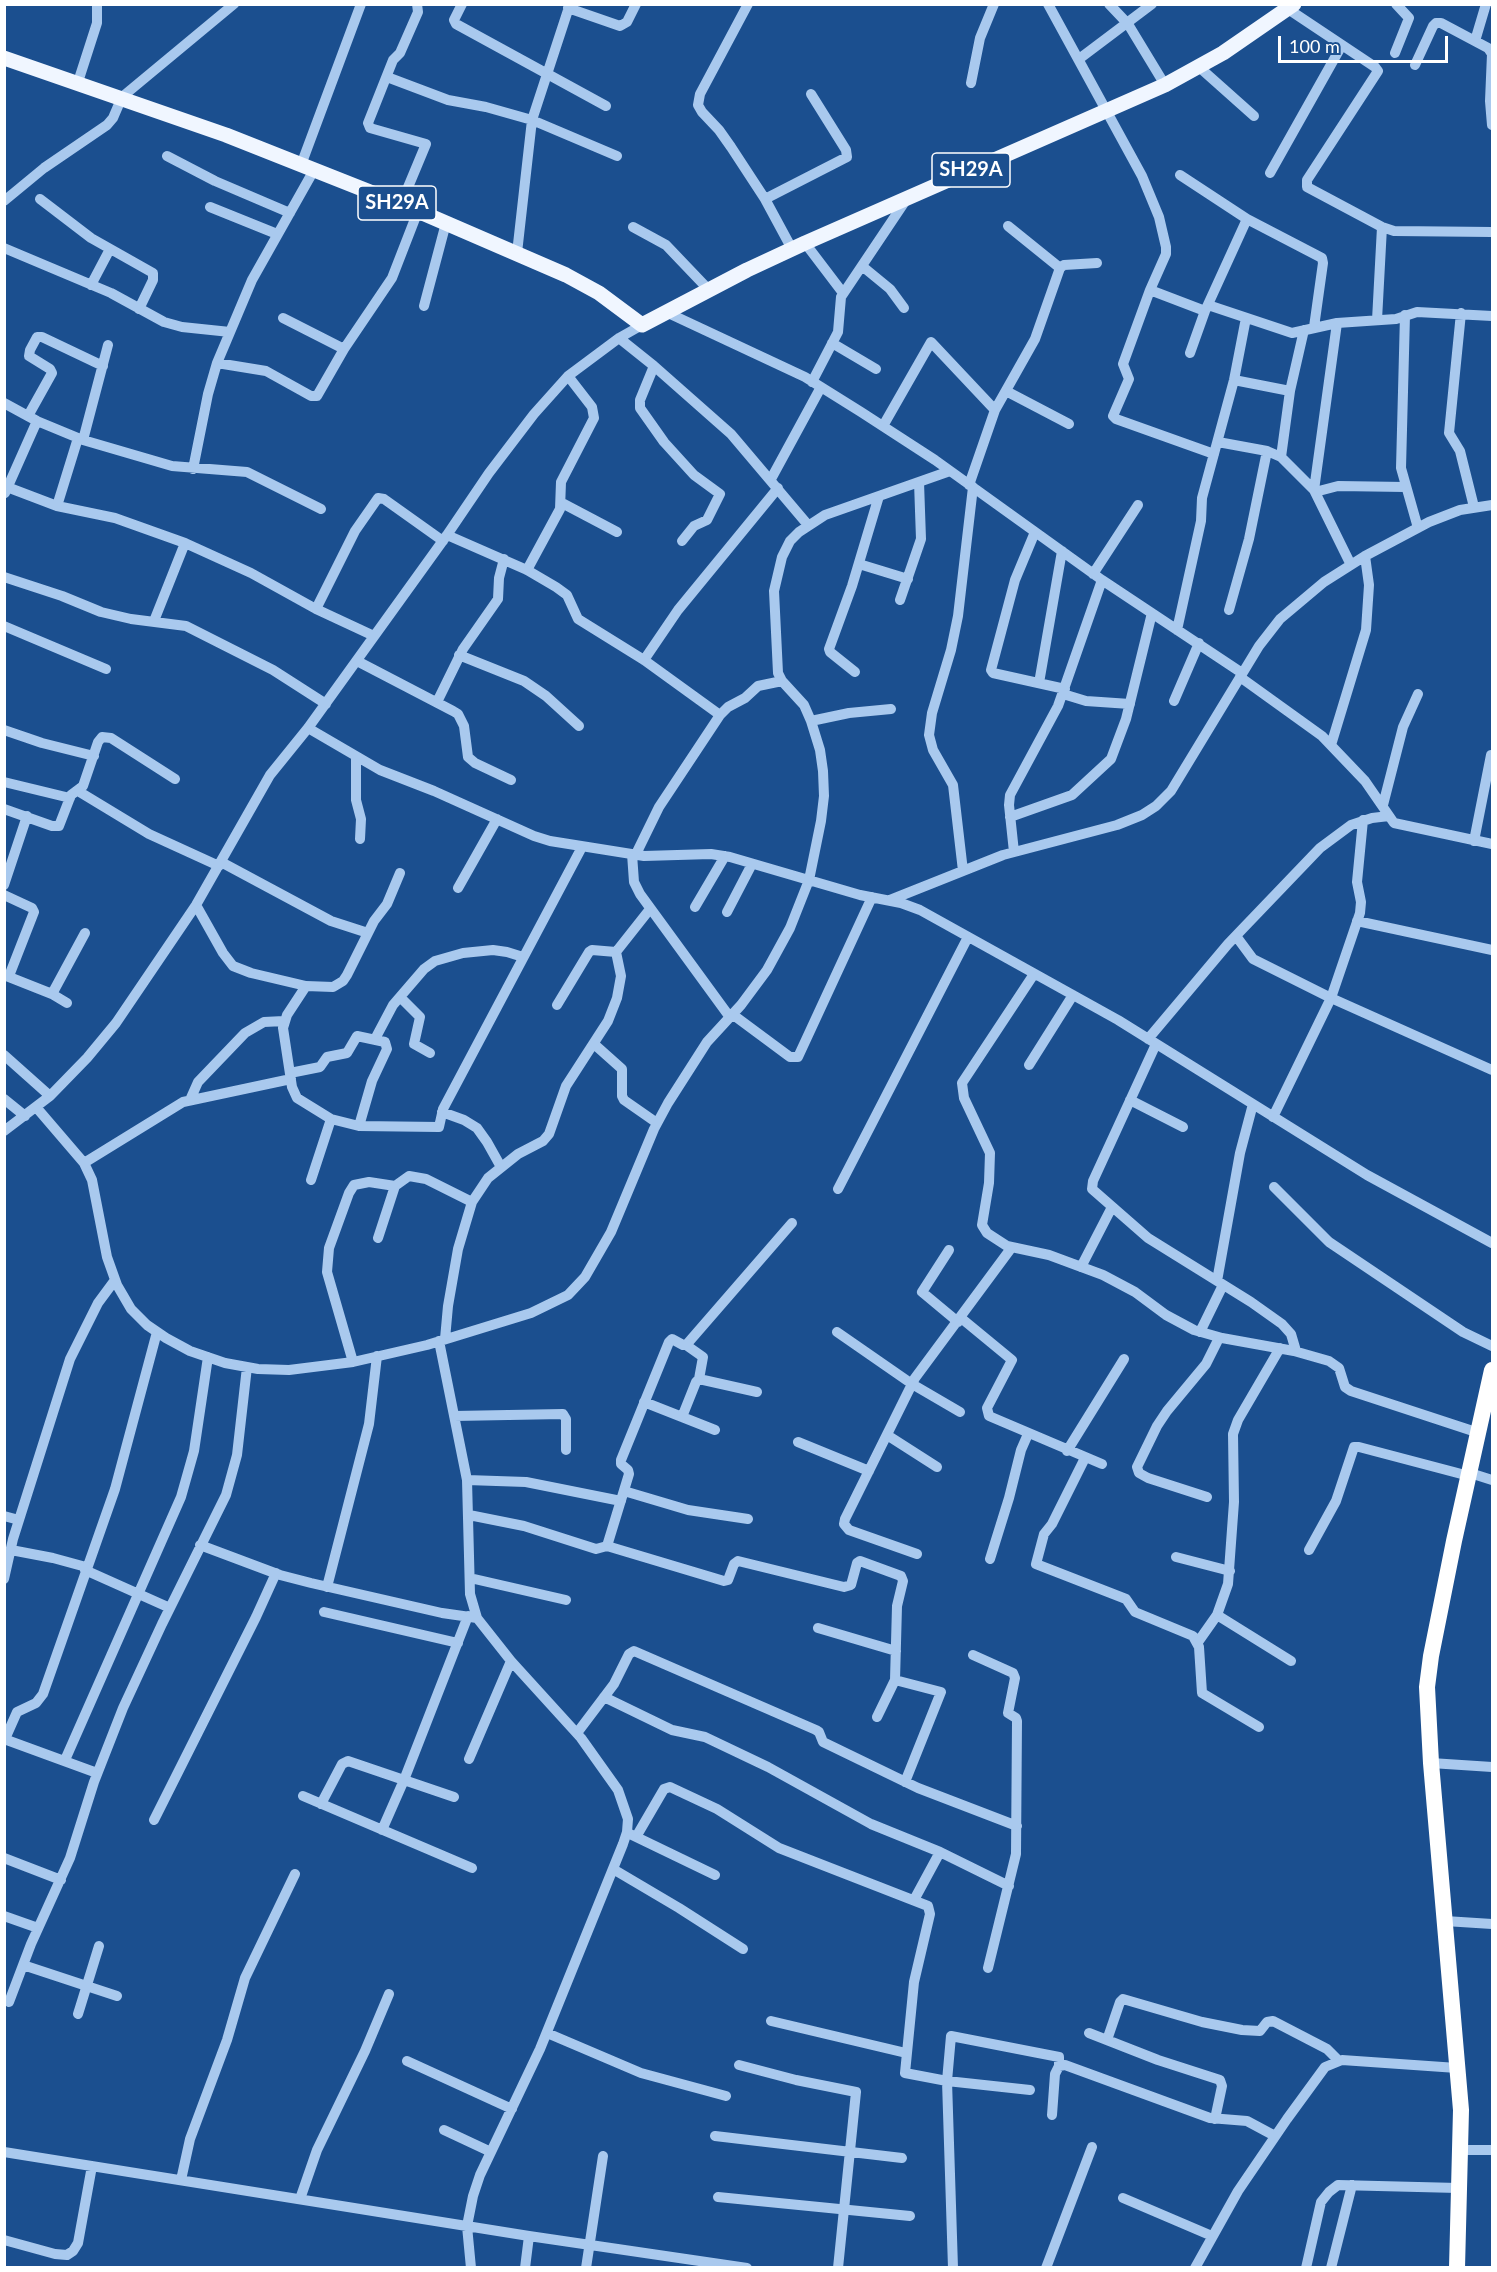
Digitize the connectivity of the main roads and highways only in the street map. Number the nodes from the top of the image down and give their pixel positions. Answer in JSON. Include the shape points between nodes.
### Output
{"nodes":[{"id":1,"x":1291,"y":7,"type":"edge"},
{"id":2,"x":4,"y":58,"type":"edge"},
{"id":3,"x":1492,"y":1370,"type":"edge"},
{"id":4,"x":1457,"y":2268,"type":"edge"}],
"edges":[{"from":1,"to":2,"type":"main road","number":"SH29A","via":[[1165,85],[799,246],[642,325],[599,293],[566,275],[418,211],[130,100]]},
{"from":3,"to":4,"type":"highway","via":[[1431,1656],[1427,1715],[1461,2110]]}]}
